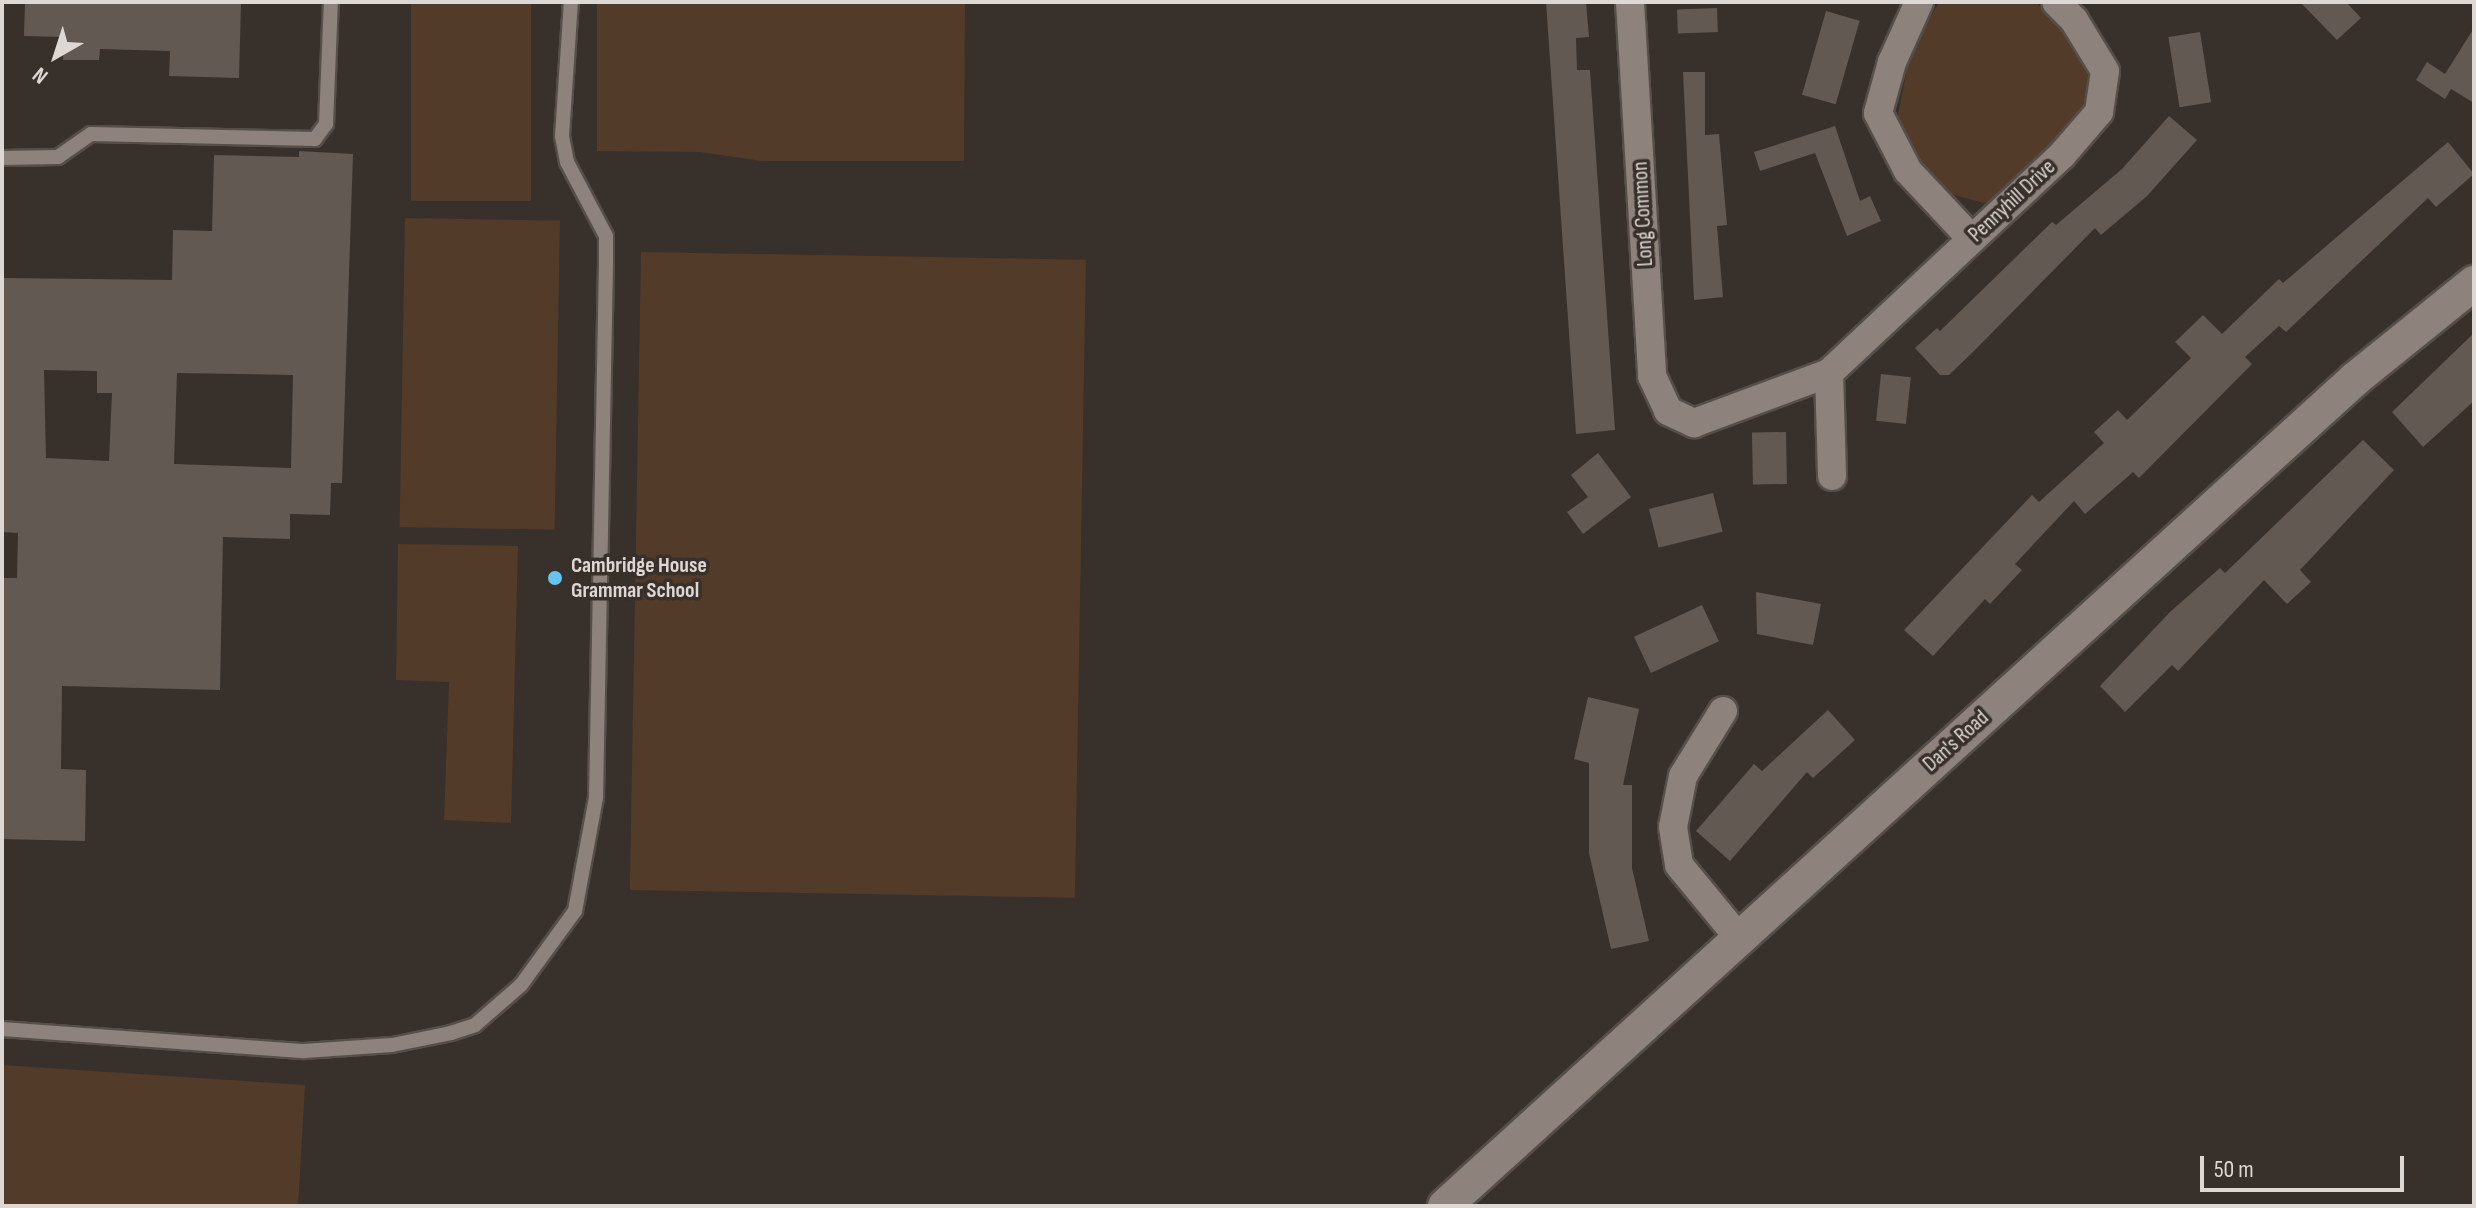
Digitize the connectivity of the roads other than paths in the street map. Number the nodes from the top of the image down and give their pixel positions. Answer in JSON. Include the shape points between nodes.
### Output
{"nodes":[{"id":1,"x":331,"y":2,"type":"edge"},
{"id":2,"x":571,"y":2,"type":"edge"},
{"id":3,"x":1630,"y":2,"type":"edge"},
{"id":4,"x":1919,"y":2,"type":"edge"},
{"id":5,"x":2056,"y":2,"type":"edge"},
{"id":6,"x":2,"y":158,"type":"edge"},
{"id":7,"x":1971,"y":238,"type":"junction"},
{"id":8,"x":2474,"y":283,"type":"edge"},
{"id":9,"x":1829,"y":373,"type":"junction"},
{"id":10,"x":1677,"y":418,"type":"joint"},
{"id":11,"x":1832,"y":476,"type":"dead end"},
{"id":12,"x":1723,"y":711,"type":"dead end"},
{"id":13,"x":1739,"y":938,"type":"junction"},
{"id":14,"x":2,"y":1029,"type":"edge"},
{"id":15,"x":1445,"y":1206,"type":"edge"}],
"edges":[{"from":1,"to":6,"type":"lane","via":[[326,124],[315,139],[91,134],[58,157]]},
{"from":2,"to":14,"type":"lane","via":[[562,136],[567,162],[606,236],[596,798],[575,911],[521,985],[475,1025],[451,1033],[392,1045],[304,1051]]},
{"from":3,"to":10,"type":"street","name":"Long Common","via":[[1652,376],[1662,401]]},
{"from":4,"to":7,"type":"street","via":[[1892,62],[1878,113],[1908,171]]},
{"from":5,"to":7,"type":"street","name":"Pennyhill Drive","via":[[2074,20],[2105,71],[2099,112],[2062,155]]},
{"from":7,"to":9,"type":"street","name":"Pennyhill Drive"},
{"from":8,"to":13,"type":"street","name":"Dan's Road","via":[[2355,379]]},
{"from":9,"to":10,"type":"street","name":"Pennyhill Drive","via":[[1704,422]]},
{"from":9,"to":11,"type":"street"},
{"from":12,"to":13,"type":"street","via":[[1683,776],[1674,836],[1679,865],[1691,884]]},
{"from":13,"to":15,"type":"street","name":"Dan's Road"}]}
